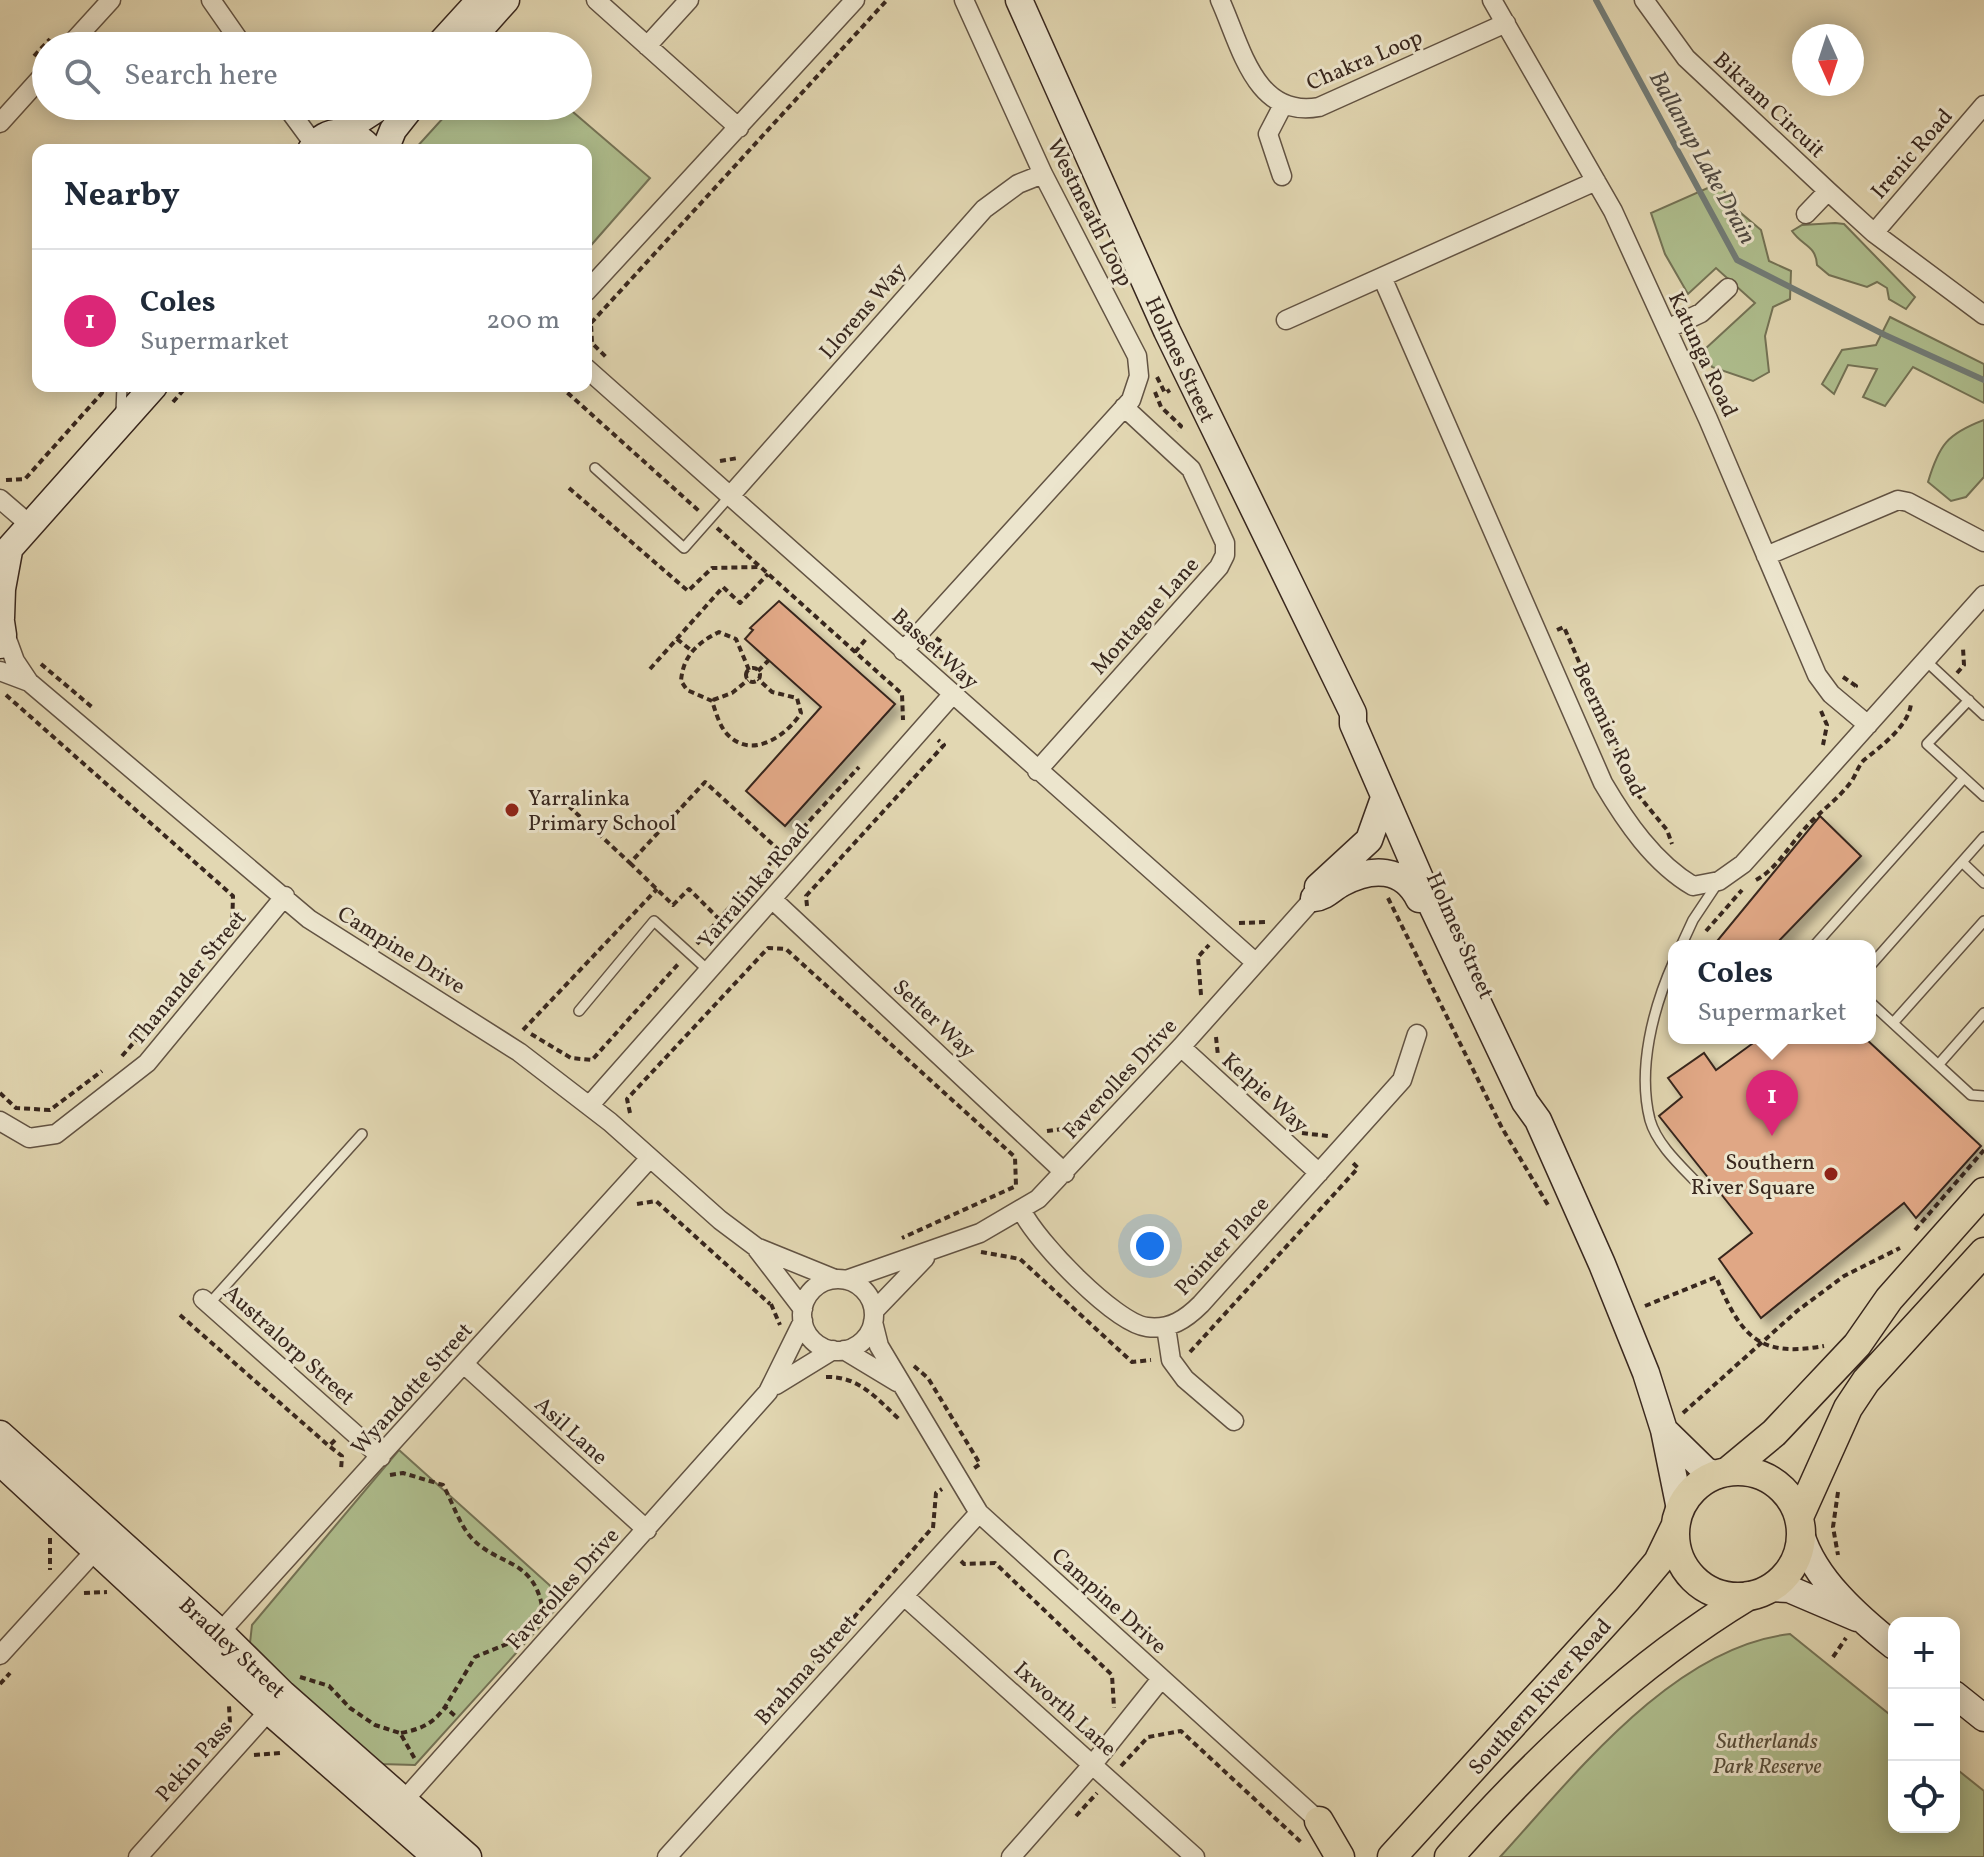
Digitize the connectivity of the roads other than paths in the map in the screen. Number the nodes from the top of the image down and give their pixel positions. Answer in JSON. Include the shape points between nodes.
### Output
{"nodes":[{"id":1,"x":111,"y":0,"type":"edge"},
{"id":2,"x":211,"y":0,"type":"edge"},
{"id":3,"x":480,"y":0,"type":"edge"},
{"id":4,"x":506,"y":0,"type":"edge"},
{"id":5,"x":596,"y":0,"type":"edge"},
{"id":6,"x":689,"y":0,"type":"edge"},
{"id":7,"x":855,"y":0,"type":"edge"},
{"id":8,"x":964,"y":0,"type":"edge"},
{"id":9,"x":1019,"y":0,"type":"edge"},
{"id":10,"x":1220,"y":0,"type":"edge"},
{"id":11,"x":1492,"y":0,"type":"edge"},
{"id":12,"x":1644,"y":0,"type":"edge"},
{"id":13,"x":1506,"y":23,"type":"junction"},
{"id":14,"x":82,"y":32,"type":"edge"},
{"id":15,"x":233,"y":32,"type":"edge"},
{"id":16,"x":451,"y":32,"type":"edge"},
{"id":17,"x":477,"y":32,"type":"edge"},
{"id":18,"x":647,"y":46,"type":"junction"},
{"id":19,"x":32,"y":88,"type":"edge"},
{"id":20,"x":1283,"y":105,"type":"junction"},
{"id":21,"x":1984,"y":105,"type":"edge"},
{"id":22,"x":295,"y":120,"type":"edge"},
{"id":23,"x":359,"y":120,"type":"edge"},
{"id":24,"x":401,"y":120,"type":"edge"},
{"id":25,"x":0,"y":123,"type":"edge"},
{"id":26,"x":739,"y":128,"type":"junction"},
{"id":27,"x":341,"y":132,"type":"junction"},
{"id":28,"x":311,"y":144,"type":"edge"},
{"id":29,"x":316,"y":144,"type":"edge"},
{"id":30,"x":366,"y":144,"type":"edge"},
{"id":31,"x":387,"y":144,"type":"edge"},
{"id":32,"x":1043,"y":174,"type":"junction"},
{"id":33,"x":1282,"y":176,"type":"dead end"},
{"id":34,"x":1596,"y":181,"type":"junction"},
{"id":35,"x":1828,"y":191,"type":"junction"},
{"id":36,"x":1806,"y":214,"type":"dead end"},
{"id":37,"x":1874,"y":233,"type":"junction"},
{"id":38,"x":1382,"y":277,"type":"junction"},
{"id":39,"x":592,"y":286,"type":"edge"},
{"id":40,"x":1728,"y":288,"type":"dead end"},
{"id":41,"x":1984,"y":315,"type":"edge"},
{"id":42,"x":1286,"y":320,"type":"dead end"},
{"id":43,"x":1667,"y":329,"type":"junction"},
{"id":44,"x":592,"y":373,"type":"edge"},
{"id":45,"x":121,"y":392,"type":"edge"},
{"id":46,"x":161,"y":398,"type":"edge"},
{"id":47,"x":1124,"y":407,"type":"junction"},
{"id":48,"x":117,"y":427,"type":"junction"},
{"id":49,"x":595,"y":468,"type":"dead end"},
{"id":50,"x":730,"y":496,"type":"junction"},
{"id":51,"x":0,"y":499,"type":"edge"},
{"id":52,"x":29,"y":524,"type":"junction"},
{"id":53,"x":1984,"y":542,"type":"edge"},
{"id":54,"x":5,"y":555,"type":"edge"},
{"id":55,"x":1766,"y":556,"type":"junction"},
{"id":56,"x":1984,"y":595,"type":"edge"},
{"id":57,"x":1,"y":626,"type":"edge"},
{"id":58,"x":903,"y":651,"type":"junction"},
{"id":59,"x":1924,"y":659,"type":"junction"},
{"id":60,"x":0,"y":671,"type":"edge"},
{"id":61,"x":29,"y":682,"type":"junction"},
{"id":62,"x":952,"y":695,"type":"junction"},
{"id":63,"x":1969,"y":700,"type":"junction"},
{"id":64,"x":1353,"y":713,"type":"junction"},
{"id":65,"x":1984,"y":715,"type":"edge"},
{"id":66,"x":1868,"y":725,"type":"junction"},
{"id":67,"x":1037,"y":771,"type":"junction"},
{"id":68,"x":1964,"y":778,"type":"junction"},
{"id":69,"x":1984,"y":796,"type":"edge"},
{"id":70,"x":1384,"y":798,"type":"junction"},
{"id":71,"x":1984,"y":837,"type":"edge"},
{"id":72,"x":1962,"y":862,"type":"junction"},
{"id":73,"x":1719,"y":881,"type":"junction"},
{"id":74,"x":1984,"y":883,"type":"edge"},
{"id":75,"x":285,"y":896,"type":"junction"},
{"id":76,"x":1314,"y":898,"type":"junction"},
{"id":77,"x":772,"y":899,"type":"junction"},
{"id":78,"x":1984,"y":921,"type":"edge"},
{"id":79,"x":1684,"y":940,"type":"edge"},
{"id":80,"x":1819,"y":940,"type":"edge"},
{"id":81,"x":1876,"y":959,"type":"edge"},
{"id":82,"x":1255,"y":962,"type":"junction"},
{"id":83,"x":709,"y":971,"type":"junction"},
{"id":84,"x":1668,"y":974,"type":"edge"},
{"id":85,"x":1876,"y":1007,"type":"edge"},
{"id":86,"x":579,"y":1011,"type":"dead end"},
{"id":87,"x":1984,"y":1013,"type":"edge"},
{"id":88,"x":1893,"y":1023,"type":"junction"},
{"id":89,"x":1417,"y":1034,"type":"dead end"},
{"id":90,"x":1181,"y":1047,"type":"junction"},
{"id":91,"x":1500,"y":1049,"type":"junction"},
{"id":92,"x":1939,"y":1064,"type":"junction"},
{"id":93,"x":1984,"y":1096,"type":"edge"},
{"id":94,"x":589,"y":1106,"type":"junction"},
{"id":95,"x":1538,"y":1120,"type":"junction"},
{"id":96,"x":0,"y":1121,"type":"edge"},
{"id":97,"x":362,"y":1134,"type":"dead end"},
{"id":98,"x":650,"y":1158,"type":"junction"},
{"id":99,"x":1065,"y":1173,"type":"junction"},
{"id":100,"x":1319,"y":1173,"type":"junction"},
{"id":101,"x":1699,"y":1185,"type":"dead end"},
{"id":102,"x":1984,"y":1192,"type":"edge"},
{"id":103,"x":1022,"y":1211,"type":"junction"},
{"id":104,"x":756,"y":1247,"type":"junction"},
{"id":105,"x":1984,"y":1252,"type":"edge"},
{"id":106,"x":930,"y":1253,"type":"junction"},
{"id":107,"x":840,"y":1279,"type":"junction"},
{"id":108,"x":206,"y":1302,"type":"joint"},
{"id":109,"x":803,"y":1315,"type":"junction"},
{"id":110,"x":874,"y":1317,"type":"junction"},
{"id":111,"x":1166,"y":1327,"type":"junction"},
{"id":112,"x":839,"y":1350,"type":"junction"},
{"id":113,"x":465,"y":1365,"type":"junction"},
{"id":114,"x":903,"y":1385,"type":"junction"},
{"id":115,"x":768,"y":1392,"type":"junction"},
{"id":116,"x":1234,"y":1421,"type":"dead end"},
{"id":117,"x":1662,"y":1427,"type":"junction"},
{"id":118,"x":0,"y":1434,"type":"edge"},
{"id":119,"x":381,"y":1457,"type":"junction"},
{"id":120,"x":0,"y":1462,"type":"edge"},
{"id":121,"x":1722,"y":1473,"type":"junction"},
{"id":122,"x":979,"y":1513,"type":"junction"},
{"id":123,"x":1678,"y":1518,"type":"junction"},
{"id":124,"x":1800,"y":1526,"type":"junction"},
{"id":125,"x":647,"y":1530,"type":"junction"},
{"id":126,"x":102,"y":1542,"type":"junction"},
{"id":127,"x":1759,"y":1592,"type":"junction"},
{"id":128,"x":904,"y":1596,"type":"junction"},
{"id":129,"x":1860,"y":1619,"type":"junction"},
{"id":130,"x":213,"y":1641,"type":"junction"},
{"id":131,"x":1888,"y":1641,"type":"edge"},
{"id":132,"x":0,"y":1655,"type":"edge"},
{"id":133,"x":1161,"y":1679,"type":"junction"},
{"id":134,"x":281,"y":1693,"type":"junction"},
{"id":135,"x":1960,"y":1699,"type":"edge"},
{"id":136,"x":1984,"y":1718,"type":"edge"},
{"id":137,"x":1093,"y":1764,"type":"junction"},
{"id":138,"x":397,"y":1808,"type":"junction"},
{"id":139,"x":1319,"y":1821,"type":"joint"},
{"id":140,"x":1190,"y":1855,"type":"edge"},
{"id":141,"x":138,"y":1857,"type":"edge"},
{"id":142,"x":436,"y":1857,"type":"edge"},
{"id":143,"x":468,"y":1857,"type":"edge"},
{"id":144,"x":667,"y":1857,"type":"edge"},
{"id":145,"x":1011,"y":1857,"type":"edge"},
{"id":146,"x":1340,"y":1857,"type":"edge"},
{"id":147,"x":1392,"y":1857,"type":"edge"},
{"id":148,"x":1449,"y":1857,"type":"edge"}],
"edges":[{"from":1,"to":14,"type":"street"},
{"from":2,"to":15,"type":"street"},
{"from":3,"to":16,"type":"main road"},
{"from":4,"to":17,"type":"main road"},
{"from":5,"to":18,"type":"street"},
{"from":6,"to":18,"type":"street"},
{"from":7,"to":26,"type":"street"},
{"from":8,"to":32,"type":"street","name":"Westmeath Loop"},
{"from":9,"to":64,"type":"main road","name":"Holmes Street","via":[[1167,331]]},
{"from":10,"to":20,"type":"street","name":"Chakra Loop","via":[[1256,80]]},
{"from":11,"to":13,"type":"street","name":"Katunga Road"},
{"from":12,"to":35,"type":"street","name":"Bikram Circuit","via":[[1686,58]]},
{"from":13,"to":20,"type":"street","name":"Chakra Loop","via":[[1319,107],[1300,110]]},
{"from":13,"to":34,"type":"street","name":"Katunga Road"},
{"from":18,"to":26,"type":"street"},
{"from":19,"to":25,"type":"street"},
{"from":20,"to":33,"type":"street","name":"Chakra Loop","via":[[1268,134]]},
{"from":21,"to":37,"type":"street","name":"Irenic Road"},
{"from":22,"to":28,"type":"street"},
{"from":23,"to":27,"type":"main road"},
{"from":24,"to":31,"type":"main road"},
{"from":26,"to":39,"type":"street"},
{"from":27,"to":29,"type":"main road"},
{"from":27,"to":30,"type":"main road"},
{"from":32,"to":47,"type":"street","name":"Westmeath Loop","via":[[1137,356],[1135,392]]},
{"from":32,"to":50,"type":"street","name":"Llorens Way","via":[[1018,184],[984,209]]},
{"from":34,"to":38,"type":"street"},
{"from":34,"to":43,"type":"street","name":"Katunga Road"},
{"from":35,"to":36,"type":"street"},
{"from":35,"to":37,"type":"street","name":"Bikram Circuit"},
{"from":37,"to":41,"type":"street","name":"Bikram Circuit"},
{"from":38,"to":42,"type":"street"},
{"from":38,"to":73,"type":"street","name":"Beermier Road","via":[[1603,783],[1668,871],[1693,886]]},
{"from":40,"to":43,"type":"street","via":[[1701,313]]},
{"from":43,"to":55,"type":"street","name":"Katunga Road"},
{"from":44,"to":50,"type":"street","name":"Basset Way"},
{"from":45,"to":48,"type":"lane"},
{"from":46,"to":48,"type":"main road"},
{"from":47,"to":58,"type":"street"},
{"from":47,"to":67,"type":"street","name":"Montague Lane","via":[[1191,469],[1222,535],[1225,555]]},
{"from":48,"to":52,"type":"main road"},
{"from":49,"to":50,"type":"lane","via":[[684,548]]},
{"from":50,"to":58,"type":"street","name":"Basset Way"},
{"from":51,"to":52,"type":"street"},
{"from":52,"to":54,"type":"main road"},
{"from":53,"to":55,"type":"street","via":[[1898,500]]},
{"from":54,"to":57,"type":"main road"},
{"from":55,"to":66,"type":"street","name":"Katunga Road","via":[[1817,675]]},
{"from":56,"to":59,"type":"street"},
{"from":57,"to":61,"type":"street","name":"Campine Drive"},
{"from":58,"to":62,"type":"street","name":"Basset Way"},
{"from":59,"to":63,"type":"lane"},
{"from":59,"to":66,"type":"street"},
{"from":60,"to":61,"type":"street","name":"Campine Drive"},
{"from":61,"to":75,"type":"street","name":"Campine Drive"},
{"from":62,"to":67,"type":"street","name":"Basset Way"},
{"from":62,"to":77,"type":"street","name":"Yarralinka Road"},
{"from":63,"to":65,"type":"lane"},
{"from":63,"to":68,"type":"lane","via":[[1927,744]]},
{"from":64,"to":70,"type":"main road","name":"Holmes Street"},
{"from":64,"to":95,"type":"main road","name":"Holmes Street","via":[[1362,719],[1407,813],[1534,1099]]},
{"from":66,"to":73,"type":"street","via":[[1743,864]]},
{"from":67,"to":82,"type":"street","name":"Basset Way"},
{"from":68,"to":69,"type":"lane"},
{"from":68,"to":80,"type":"lane"},
{"from":70,"to":76,"type":"main road","via":[[1369,840],[1329,874]]},
{"from":70,"to":91,"type":"main road","name":"Holmes Street"},
{"from":71,"to":72,"type":"lane"},
{"from":72,"to":74,"type":"lane"},
{"from":72,"to":81,"type":"lane"},
{"from":73,"to":79,"type":"lane"},
{"from":75,"to":94,"type":"street","name":"Campine Drive","via":[[309,919],[519,1052]]},
{"from":75,"to":96,"type":"street","name":"Thanander Street","via":[[147,1063],[56,1134],[29,1138]]},
{"from":76,"to":82,"type":"street","name":"Faverolles Drive"},
{"from":76,"to":91,"type":"main road","via":[[1365,873],[1401,876],[1410,883],[1469,1015]]},
{"from":77,"to":83,"type":"street","name":"Yarralinka Road"},
{"from":77,"to":99,"type":"street","name":"Setter Way"},
{"from":78,"to":88,"type":"lane"},
{"from":82,"to":90,"type":"street","name":"Faverolles Drive"},
{"from":83,"to":86,"type":"lane","via":[[654,921]]},
{"from":83,"to":94,"type":"street","name":"Yarralinka Road"},
{"from":84,"to":101,"type":"lane","via":[[1645,1076],[1651,1123],[1674,1160]]},
{"from":85,"to":88,"type":"lane"},
{"from":87,"to":92,"type":"lane"},
{"from":88,"to":92,"type":"lane"},
{"from":89,"to":100,"type":"street","name":"Pointer Place","via":[[1402,1080]]},
{"from":90,"to":99,"type":"street","name":"Faverolles Drive"},
{"from":90,"to":100,"type":"street","name":"Kelpie Way"},
{"from":91,"to":95,"type":"main road","name":"Holmes Street"},
{"from":92,"to":93,"type":"lane","via":[[1971,1095]]},
{"from":94,"to":98,"type":"street","name":"Campine Drive"},
{"from":95,"to":117,"type":"main road","name":"Holmes Street","via":[[1623,1315]]},
{"from":97,"to":108,"type":"lane"},
{"from":98,"to":104,"type":"street","name":"Campine Drive"},
{"from":98,"to":113,"type":"street","name":"Wyandotte Street"},
{"from":99,"to":103,"type":"street","name":"Faverolles Drive"},
{"from":100,"to":111,"type":"street","name":"Pointer Place","via":[[1201,1304]]},
{"from":102,"to":121,"type":"main road","via":[[1889,1299],[1857,1345],[1774,1433]]},
{"from":103,"to":106,"type":"street","name":"Faverolles Drive"},
{"from":103,"to":111,"type":"street","via":[[1043,1245],[1124,1319],[1147,1328]]},
{"from":104,"to":107,"type":"street","name":"Campine Drive"},
{"from":104,"to":109,"type":"street","name":"Campine Drive"},
{"from":105,"to":124,"type":"main road","via":[[1866,1381],[1848,1408]]},
{"from":106,"to":107,"type":"street","name":"Faverolles Drive"},
{"from":106,"to":110,"type":"street","name":"Faverolles Drive","via":[[888,1292]]},
{"from":107,"to":109,"type":"street","via":[[814,1288]]},
{"from":107,"to":110,"type":"street","via":[[865,1291]]},
{"from":108,"to":119,"type":"street","name":"Australorp Street"},
{"from":109,"to":112,"type":"street","via":[[814,1342]]},
{"from":109,"to":115,"type":"street","name":"Faverolles Drive"},
{"from":110,"to":112,"type":"street","via":[[862,1341]]},
{"from":110,"to":114,"type":"street","name":"Campine Drive","via":[[879,1346]]},
{"from":111,"to":116,"type":"street","via":[[1171,1357],[1185,1379]]},
{"from":112,"to":114,"type":"street","name":"Campine Drive"},
{"from":112,"to":115,"type":"street","name":"Faverolles Drive","via":[[799,1368]]},
{"from":113,"to":119,"type":"street","name":"Wyandotte Street"},
{"from":113,"to":125,"type":"street","name":"Asil Lane"},
{"from":114,"to":122,"type":"street","name":"Campine Drive"},
{"from":115,"to":125,"type":"street","name":"Faverolles Drive"},
{"from":117,"to":121,"type":"main road","name":"Holmes Street","via":[[1706,1471]]},
{"from":117,"to":123,"type":"main road","name":"Holmes Street"},
{"from":118,"to":126,"type":"main road","name":"Bradley Street"},
{"from":119,"to":130,"type":"street","name":"Wyandotte Street"},
{"from":120,"to":126,"type":"main road","name":"Bradley Street"},
{"from":121,"to":123,"type":"main road","via":[[1699,1485]]},
{"from":121,"to":124,"type":"main road","via":[[1758,1474],[1772,1480],[1793,1503]]},
{"from":122,"to":128,"type":"street","name":"Brahma Street"},
{"from":122,"to":133,"type":"street","name":"Campine Drive"},
{"from":123,"to":127,"type":"main road","via":[[1679,1555],[1695,1579],[1720,1594]]},
{"from":123,"to":147,"type":"main road","name":"Southern River Road","via":[[1658,1562],[1627,1599]]},
{"from":124,"to":127,"type":"main road","via":[[1797,1555],[1787,1574]]},
{"from":124,"to":129,"type":"main road","via":[[1807,1556]]},
{"from":125,"to":138,"type":"street","name":"Faverolles Drive"},
{"from":126,"to":130,"type":"main road","name":"Bradley Street"},
{"from":126,"to":130,"type":"main road","name":"Bradley Street","via":[[124,1578]]},
{"from":126,"to":132,"type":"street"},
{"from":127,"to":129,"type":"main road","via":[[1789,1589]]},
{"from":127,"to":148,"type":"main road","name":"Southern River Road","via":[[1619,1689],[1560,1739]]},
{"from":128,"to":137,"type":"street","name":"Ixworth Lane"},
{"from":128,"to":144,"type":"street","name":"Brahma Street"},
{"from":129,"to":131,"type":"main road"},
{"from":130,"to":134,"type":"main road","name":"Bradley Street"},
{"from":133,"to":137,"type":"street"},
{"from":133,"to":139,"type":"street","name":"Campine Drive"},
{"from":134,"to":138,"type":"main road","name":"Bradley Street"},
{"from":134,"to":141,"type":"street","name":"Pekin Pass"},
{"from":135,"to":136,"type":"main road"},
{"from":137,"to":140,"type":"street","name":"Ixworth Lane"},
{"from":137,"to":145,"type":"street"},
{"from":138,"to":142,"type":"main road","name":"Bradley Street"},
{"from":138,"to":143,"type":"main road","name":"Bradley Street"},
{"from":139,"to":146,"type":"main road"}]}
